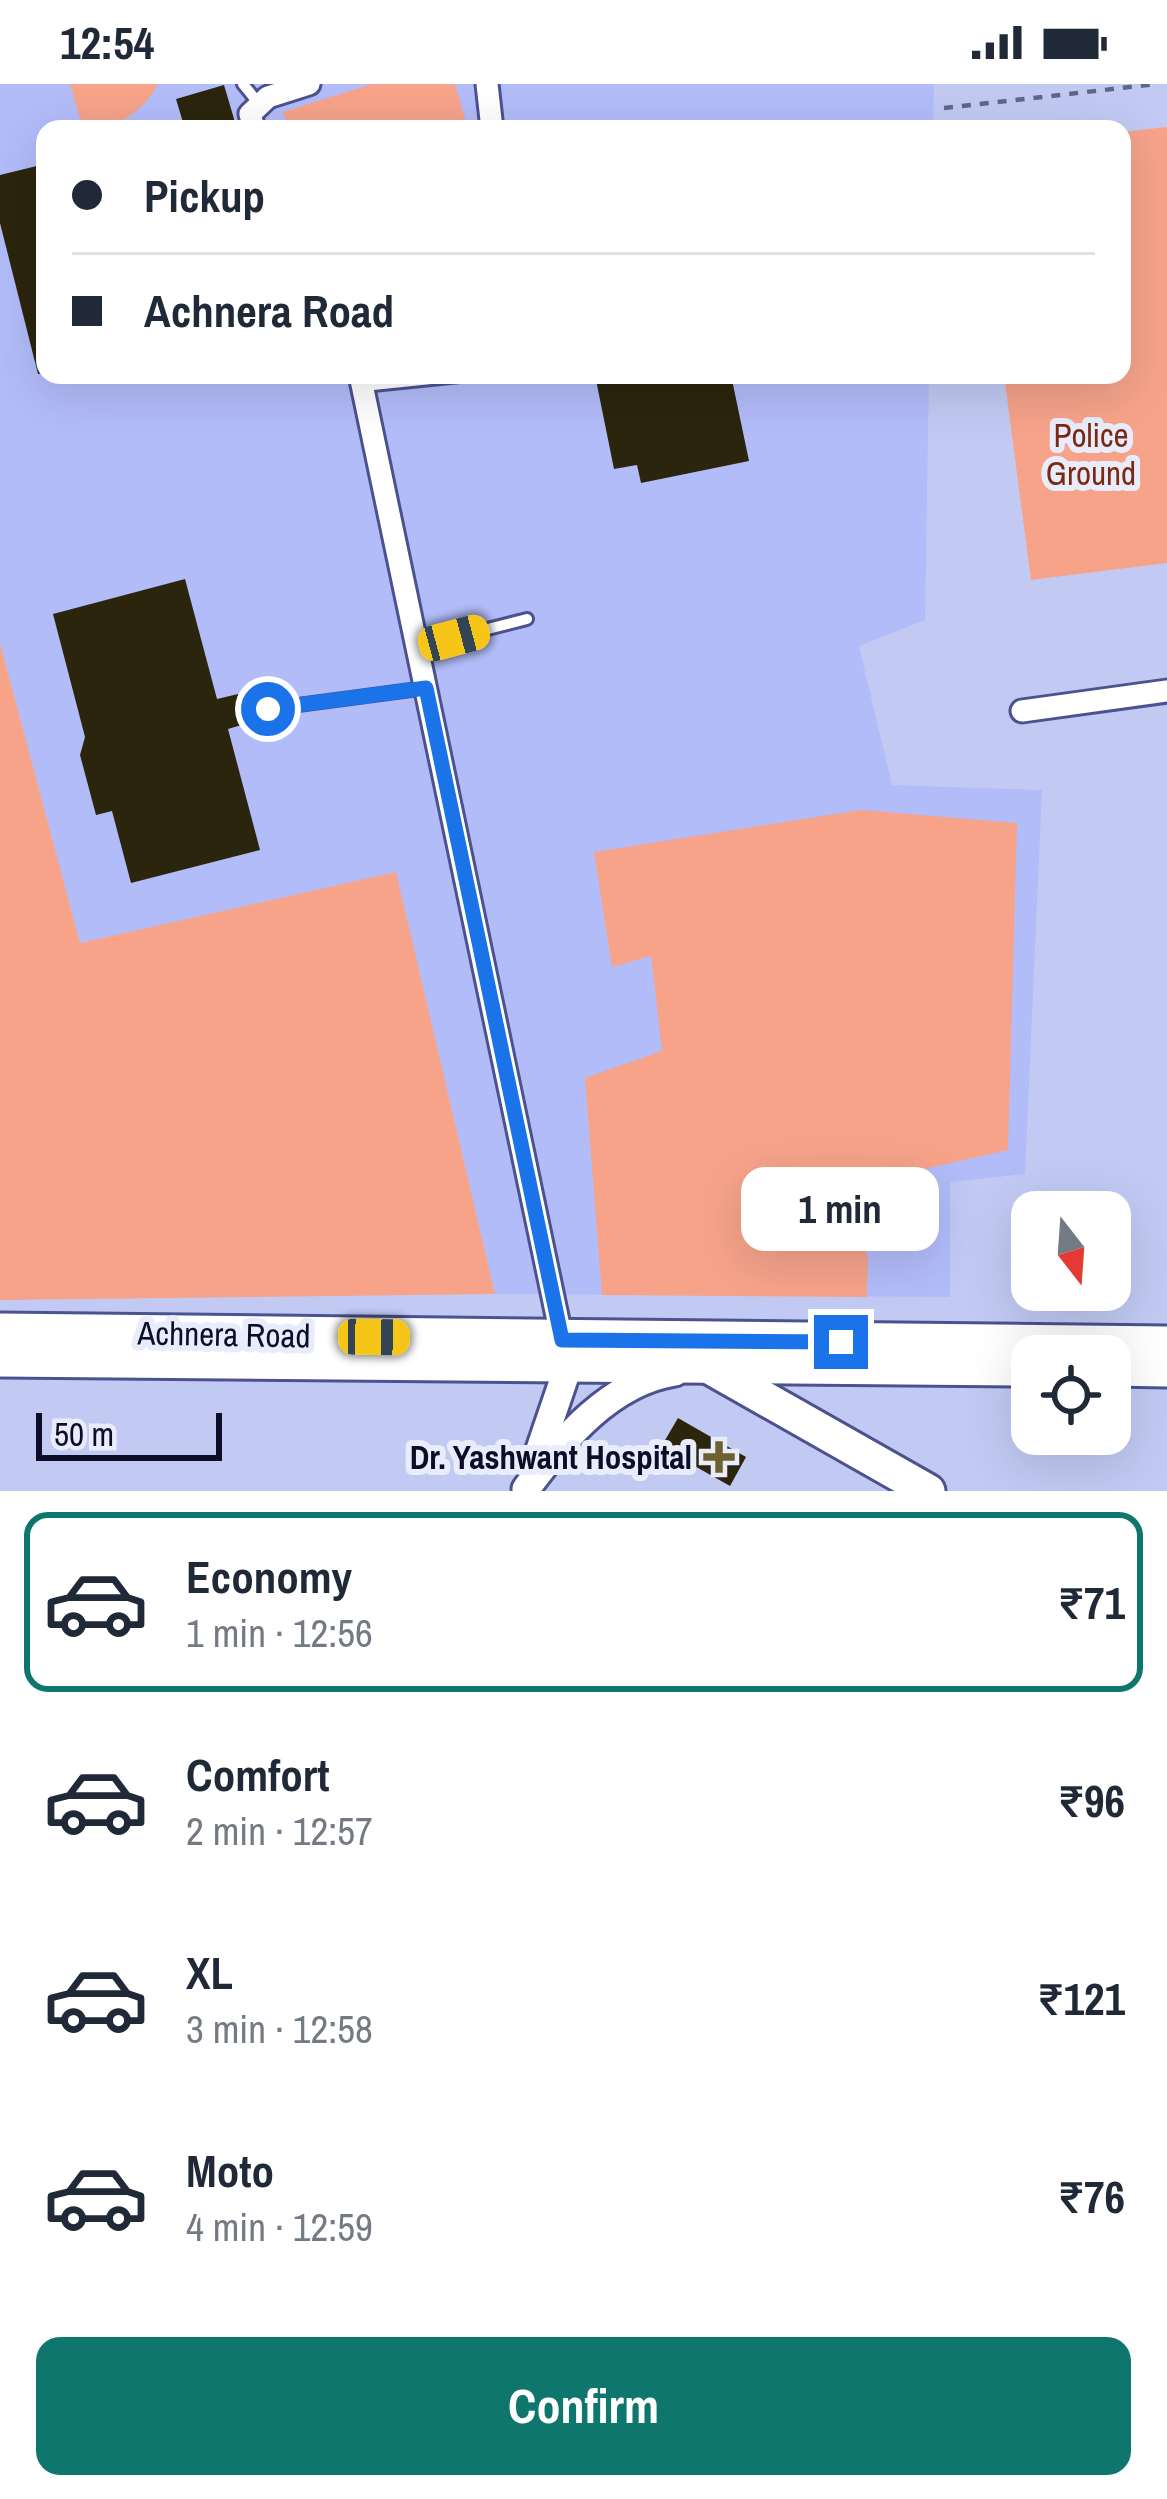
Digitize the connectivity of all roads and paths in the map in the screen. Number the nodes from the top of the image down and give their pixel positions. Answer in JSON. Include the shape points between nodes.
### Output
{"nodes":[{"id":1,"x":243,"y":84,"type":"edge"},
{"id":2,"x":309,"y":84,"type":"edge"},
{"id":3,"x":487,"y":84,"type":"edge"},
{"id":4,"x":1157,"y":84,"type":"edge"},
{"id":5,"x":260,"y":105,"type":"junction"},
{"id":6,"x":944,"y":108,"type":"dead end"},
{"id":7,"x":252,"y":120,"type":"edge"},
{"id":8,"x":491,"y":120,"type":"edge"},
{"id":9,"x":362,"y":384,"type":"edge"},
{"id":10,"x":527,"y":619,"type":"dead end"},
{"id":11,"x":417,"y":647,"type":"junction"},
{"id":12,"x":426,"y":688,"type":"junction"},
{"id":13,"x":1167,"y":691,"type":"edge"},
{"id":14,"x":268,"y":709,"type":"dead end"},
{"id":15,"x":1022,"y":711,"type":"dead end"},
{"id":16,"x":0,"y":1330,"type":"edge"},
{"id":17,"x":1167,"y":1343,"type":"edge"},
{"id":18,"x":565,"y":1354,"type":"junction"},
{"id":19,"x":0,"y":1360,"type":"edge"},
{"id":20,"x":709,"y":1367,"type":"junction"},
{"id":21,"x":1011,"y":1369,"type":"edge"},
{"id":22,"x":1131,"y":1370,"type":"edge"},
{"id":23,"x":1167,"y":1370,"type":"edge"},
{"id":24,"x":526,"y":1490,"type":"edge"},
{"id":25,"x":928,"y":1491,"type":"edge"}],
"edges":[{"from":1,"to":5,"type":"lane"},
{"from":2,"to":5,"type":"street"},
{"from":3,"to":8,"type":"street"},
{"from":4,"to":6,"type":"path"},
{"from":5,"to":7,"type":"street"},
{"from":9,"to":11,"type":"street"},
{"from":10,"to":11,"type":"lane"},
{"from":11,"to":12,"type":"street"},
{"from":12,"to":14,"type":"lane"},
{"from":12,"to":18,"type":"street"},
{"from":13,"to":15,"type":"street"},
{"from":16,"to":18,"type":"main road","name":"Achnera Road"},
{"from":17,"to":18,"type":"main road","name":"Achnera Road"},
{"from":18,"to":19,"type":"main road","name":"Achnera Road"},
{"from":18,"to":20,"type":"main road","name":"Achnera Road"},
{"from":18,"to":24,"type":"street"},
{"from":20,"to":21,"type":"main road","name":"Achnera Road"},
{"from":20,"to":24,"type":"street","via":[[663,1374],[588,1417]]},
{"from":20,"to":25,"type":"main road"},
{"from":22,"to":23,"type":"main road"}]}
